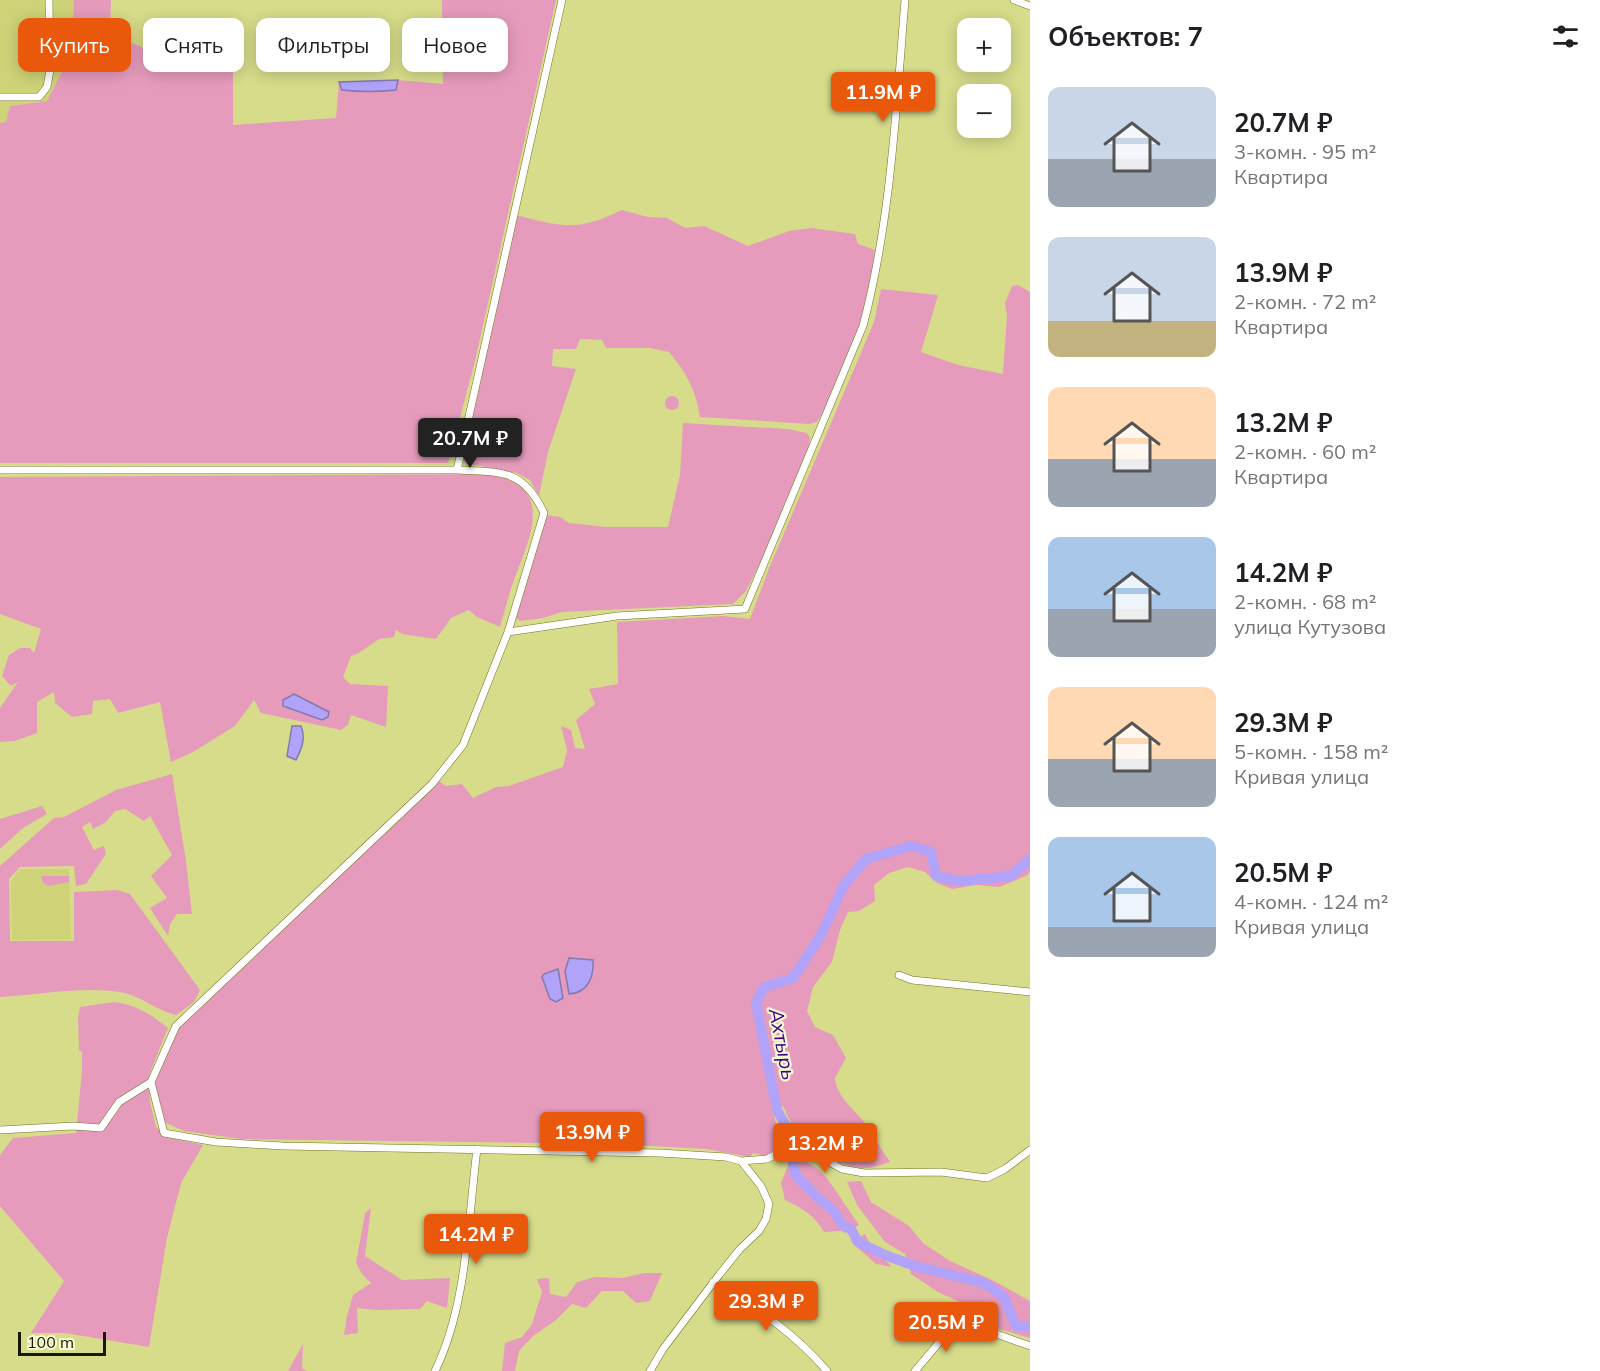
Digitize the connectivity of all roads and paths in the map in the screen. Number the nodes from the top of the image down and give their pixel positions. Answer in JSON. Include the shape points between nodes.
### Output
{"nodes":[{"id":1,"x":49,"y":0,"type":"edge"},
{"id":2,"x":562,"y":0,"type":"edge"},
{"id":3,"x":904,"y":0,"type":"edge"},
{"id":4,"x":1014,"y":0,"type":"edge"},
{"id":5,"x":1030,"y":6,"type":"edge"},
{"id":6,"x":0,"y":97,"type":"edge"},
{"id":7,"x":0,"y":470,"type":"edge"},
{"id":8,"x":457,"y":470,"type":"junction"},
{"id":9,"x":508,"y":632,"type":"junction"},
{"id":10,"x":899,"y":975,"type":"dead end"},
{"id":11,"x":1030,"y":992,"type":"edge"},
{"id":12,"x":152,"y":1082,"type":"junction"},
{"id":13,"x":0,"y":1130,"type":"edge"},
{"id":14,"x":477,"y":1149,"type":"junction"},
{"id":15,"x":1030,"y":1150,"type":"edge"},
{"id":16,"x":741,"y":1161,"type":"junction"},
{"id":17,"x":713,"y":1282,"type":"junction"},
{"id":18,"x":1030,"y":1346,"type":"edge"},
{"id":19,"x":435,"y":1371,"type":"edge"},
{"id":20,"x":650,"y":1371,"type":"edge"},
{"id":21,"x":827,"y":1371,"type":"edge"},
{"id":22,"x":915,"y":1371,"type":"edge"}],
"edges":[{"from":1,"to":6,"type":"street","via":[[47,87],[39,97]]},
{"from":2,"to":8,"type":"street"},
{"from":3,"to":9,"type":"street","via":[[893,153],[872,294],[863,326],[745,609],[616,616]]},
{"from":4,"to":5,"type":"street"},
{"from":7,"to":8,"type":"street"},
{"from":8,"to":9,"type":"street","via":[[507,474],[528,486],[544,513]]},
{"from":9,"to":12,"type":"street","via":[[463,745],[432,784],[176,1026]]},
{"from":10,"to":11,"type":"street","via":[[912,980]]},
{"from":12,"to":13,"type":"street","via":[[120,1102],[101,1128]]},
{"from":12,"to":14,"type":"street","via":[[164,1133],[216,1142],[283,1146]]},
{"from":14,"to":16,"type":"street","via":[[700,1154]]},
{"from":14,"to":19,"type":"street","via":[[460,1296],[446,1348]]},
{"from":15,"to":16,"type":"street","via":[[987,1178],[941,1172],[864,1173],[842,1169],[804,1148],[789,1148],[767,1159]]},
{"from":16,"to":17,"type":"street","via":[[761,1186],[769,1204],[766,1219]]},
{"from":17,"to":20,"type":"street"},
{"from":17,"to":21,"type":"street","via":[[808,1349]]},
{"from":18,"to":22,"type":"street","via":[[958,1320]]}]}
